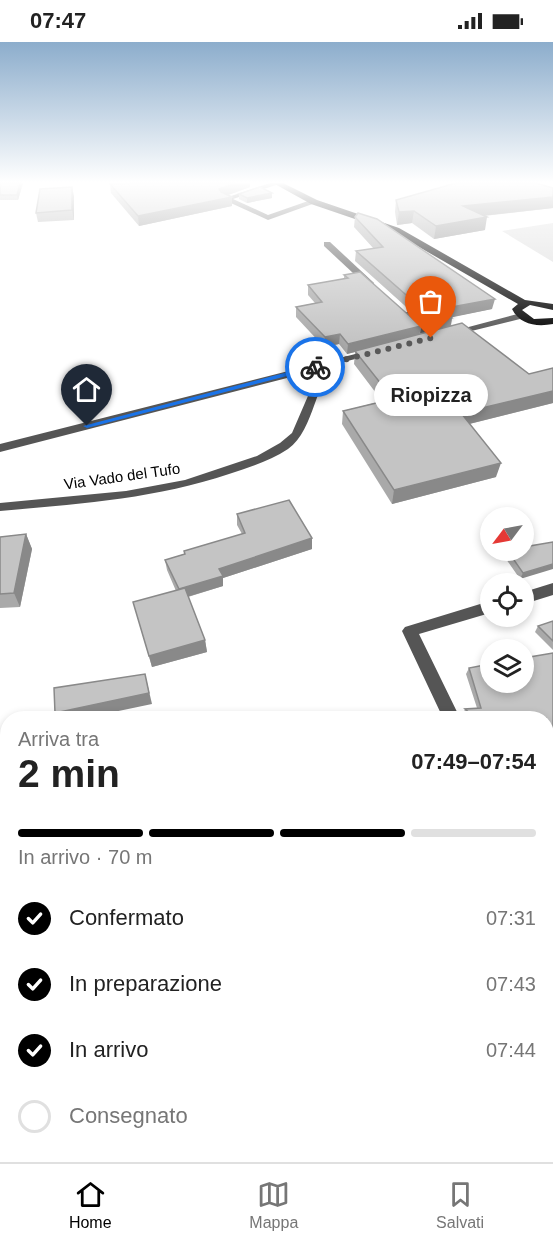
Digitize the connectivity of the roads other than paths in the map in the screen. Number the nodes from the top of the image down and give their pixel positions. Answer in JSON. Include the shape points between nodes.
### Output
{"nodes":[{"id":1,"x":405,"y":235,"type":"edge"},
{"id":2,"x":327,"y":244,"type":"dead end"},
{"id":3,"x":382,"y":294,"type":"edge"},
{"id":4,"x":523,"y":303,"type":"junction"},
{"id":5,"x":553,"y":307,"type":"edge"},
{"id":6,"x":399,"y":308,"type":"edge"},
{"id":7,"x":521,"y":316,"type":"junction"},
{"id":8,"x":553,"y":321,"type":"edge"},
{"id":9,"x":389,"y":348,"type":"edge"},
{"id":10,"x":336,"y":361,"type":"junction"},
{"id":11,"x":0,"y":448,"type":"edge"},
{"id":12,"x":0,"y":507,"type":"edge"},
{"id":13,"x":553,"y":589,"type":"edge"},
{"id":14,"x":534,"y":595,"type":"edge"},
{"id":15,"x":480,"y":610,"type":"edge"},
{"id":16,"x":448,"y":711,"type":"edge"}],
"edges":[{"from":1,"to":4,"type":"main road"},
{"from":2,"to":3,"type":"street"},
{"from":4,"to":5,"type":"main road"},
{"from":4,"to":7,"type":"main road","via":[[517,309]]},
{"from":6,"to":7,"type":"street","via":[[426,339]]},
{"from":7,"to":8,"type":"main road","via":[[537,322]]},
{"from":9,"to":10,"type":"street"},
{"from":10,"to":11,"type":"street"},
{"from":10,"to":12,"type":"street","name":"Via Vado del Tufo","via":[[322,375],[297,435],[261,459],[188,484],[126,495]]},
{"from":13,"to":14,"type":"street"},
{"from":15,"to":16,"type":"street","via":[[410,631]]}]}
